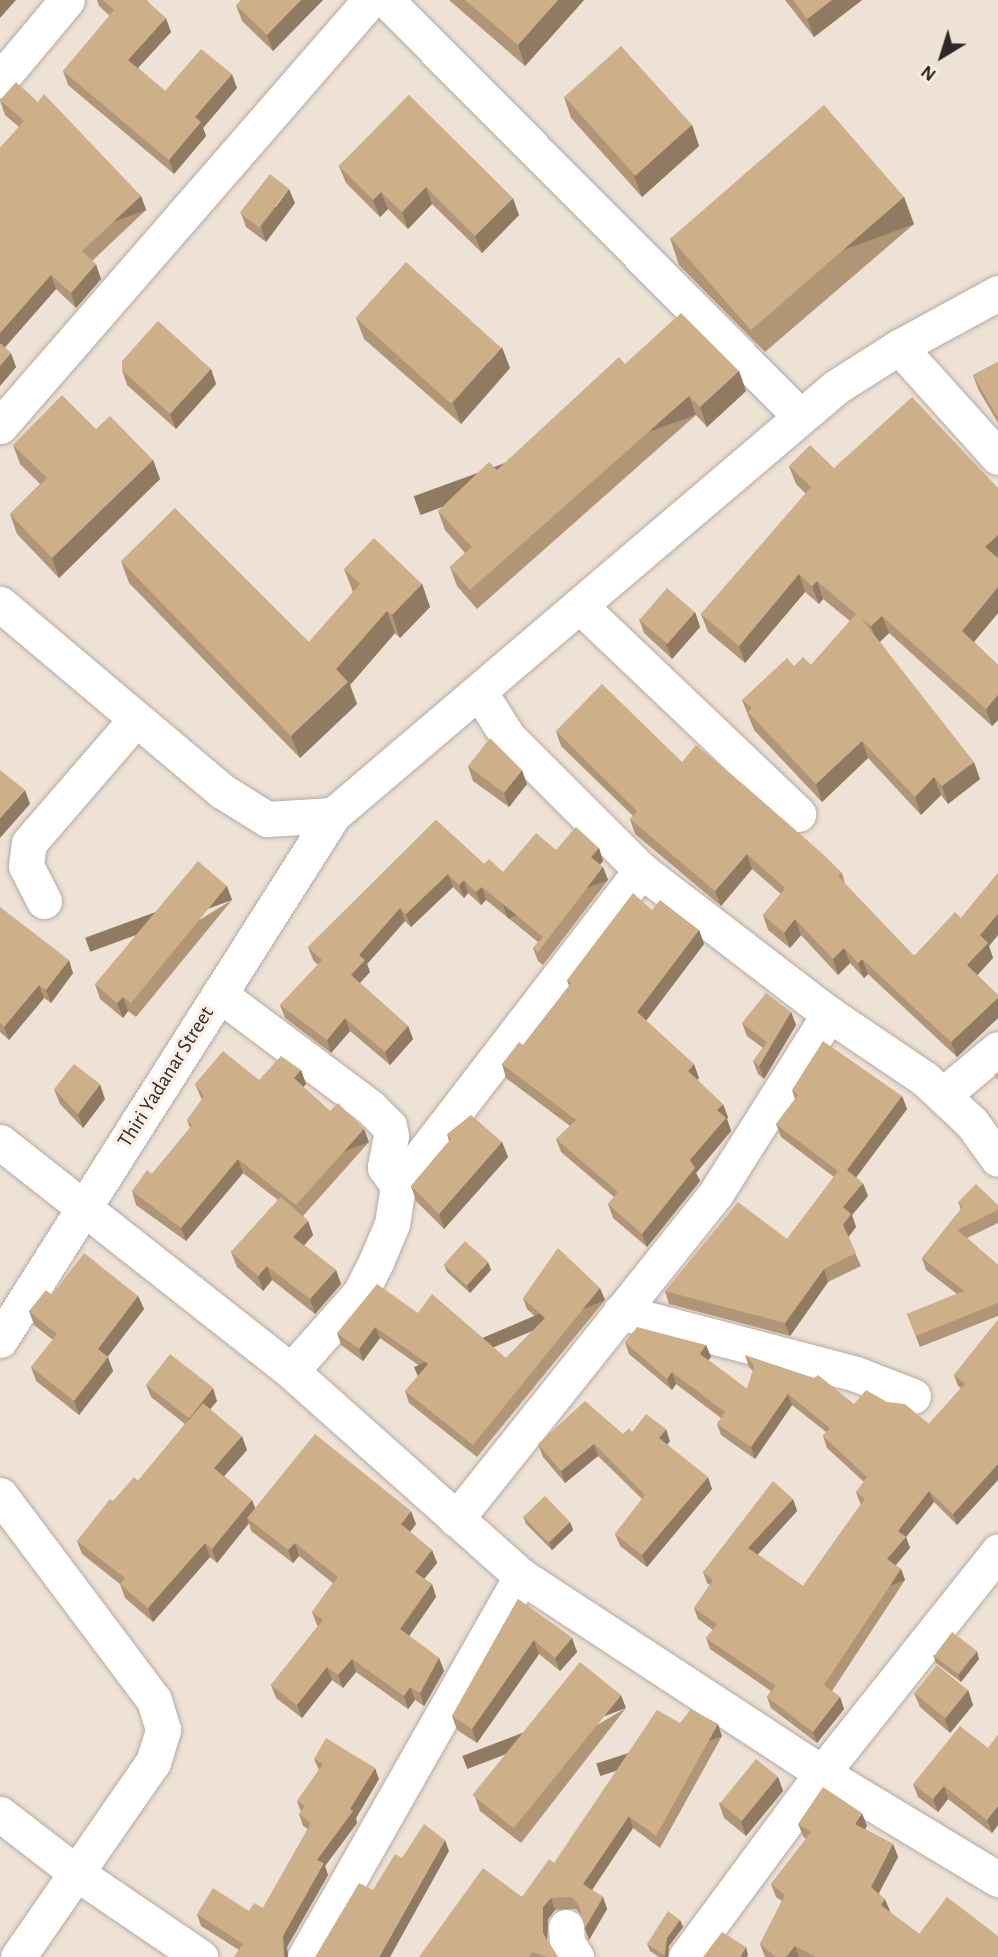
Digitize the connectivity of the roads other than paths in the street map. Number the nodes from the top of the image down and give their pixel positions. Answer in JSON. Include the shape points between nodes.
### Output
{"nodes":[{"id":1,"x":67,"y":0,"type":"edge"},
{"id":2,"x":370,"y":0,"type":"edge"},
{"id":3,"x":386,"y":0,"type":"edge"},
{"id":4,"x":0,"y":80,"type":"edge"},
{"id":5,"x":998,"y":293,"type":"edge"},
{"id":6,"x":899,"y":346,"type":"junction"},
{"id":7,"x":800,"y":416,"type":"junction"},
{"id":8,"x":0,"y":426,"type":"edge"},
{"id":9,"x":998,"y":457,"type":"edge"},
{"id":10,"x":0,"y":604,"type":"edge"},
{"id":11,"x":581,"y":607,"type":"junction"},
{"id":12,"x":480,"y":693,"type":"junction"},
{"id":13,"x":135,"y":720,"type":"junction"},
{"id":14,"x":798,"y":814,"type":"dead end"},
{"id":15,"x":333,"y":815,"type":"junction"},
{"id":16,"x":642,"y":870,"type":"junction"},
{"id":17,"x":44,"y":901,"type":"dead end"},
{"id":18,"x":219,"y":994,"type":"junction"},
{"id":19,"x":829,"y":1014,"type":"junction"},
{"id":20,"x":998,"y":1049,"type":"edge"},
{"id":21,"x":944,"y":1094,"type":"junction"},
{"id":22,"x":0,"y":1142,"type":"edge"},
{"id":23,"x":998,"y":1159,"type":"edge"},
{"id":24,"x":398,"y":1186,"type":"junction"},
{"id":25,"x":83,"y":1207,"type":"junction"},
{"id":26,"x":620,"y":1312,"type":"junction"},
{"id":27,"x":0,"y":1340,"type":"edge"},
{"id":28,"x":291,"y":1371,"type":"junction"},
{"id":29,"x":913,"y":1396,"type":"dead end"},
{"id":30,"x":0,"y":1495,"type":"edge"},
{"id":31,"x":456,"y":1518,"type":"junction"},
{"id":32,"x":998,"y":1552,"type":"edge"},
{"id":33,"x":522,"y":1576,"type":"junction"},
{"id":34,"x":822,"y":1773,"type":"junction"},
{"id":35,"x":0,"y":1814,"type":"edge"},
{"id":36,"x":78,"y":1874,"type":"junction"},
{"id":37,"x":998,"y":1879,"type":"edge"},
{"id":38,"x":18,"y":1957,"type":"edge"},
{"id":39,"x":200,"y":1957,"type":"edge"},
{"id":40,"x":305,"y":1957,"type":"edge"},
{"id":41,"x":686,"y":1957,"type":"edge"}],
"edges":[{"from":1,"to":4,"type":"street"},
{"from":2,"to":8,"type":"street"},
{"from":3,"to":7,"type":"street"},
{"from":5,"to":6,"type":"street","name":"Thiri Yadanar Street"},
{"from":6,"to":7,"type":"street","name":"Thiri Yadanar Street"},
{"from":6,"to":9,"type":"street"},
{"from":7,"to":11,"type":"street","name":"Thiri Yadanar Street"},
{"from":10,"to":13,"type":"street"},
{"from":11,"to":12,"type":"street","name":"Thiri Yadanar Street"},
{"from":11,"to":14,"type":"street"},
{"from":12,"to":15,"type":"street","name":"Thiri Yadanar Street"},
{"from":12,"to":16,"type":"street","via":[[508,737]]},
{"from":13,"to":15,"type":"street","via":[[222,791],[267,819]]},
{"from":13,"to":17,"type":"street","via":[[29,843],[26,866]]},
{"from":15,"to":18,"type":"street","name":"Thiri Yadanar Street"},
{"from":16,"to":19,"type":"street"},
{"from":16,"to":24,"type":"street"},
{"from":18,"to":24,"type":"street","via":[[370,1107],[388,1126],[385,1167]]},
{"from":18,"to":25,"type":"street","name":"Thiri Yadanar Street"},
{"from":19,"to":21,"type":"street"},
{"from":19,"to":26,"type":"street","via":[[716,1193]]},
{"from":20,"to":21,"type":"street"},
{"from":21,"to":23,"type":"street"},
{"from":22,"to":25,"type":"street"},
{"from":24,"to":28,"type":"street","via":[[392,1224],[360,1293]]},
{"from":25,"to":27,"type":"street","name":"Thiri Yadanar Street"},
{"from":25,"to":28,"type":"street"},
{"from":26,"to":29,"type":"street","via":[[856,1374]]},
{"from":26,"to":31,"type":"street"},
{"from":28,"to":31,"type":"street"},
{"from":30,"to":36,"type":"street","via":[[154,1700],[163,1730],[153,1762]]},
{"from":31,"to":33,"type":"street"},
{"from":32,"to":34,"type":"street"},
{"from":33,"to":34,"type":"street"},
{"from":33,"to":40,"type":"street"},
{"from":34,"to":37,"type":"street"},
{"from":34,"to":41,"type":"street"},
{"from":35,"to":36,"type":"street"},
{"from":36,"to":38,"type":"street"},
{"from":36,"to":39,"type":"street"}]}
